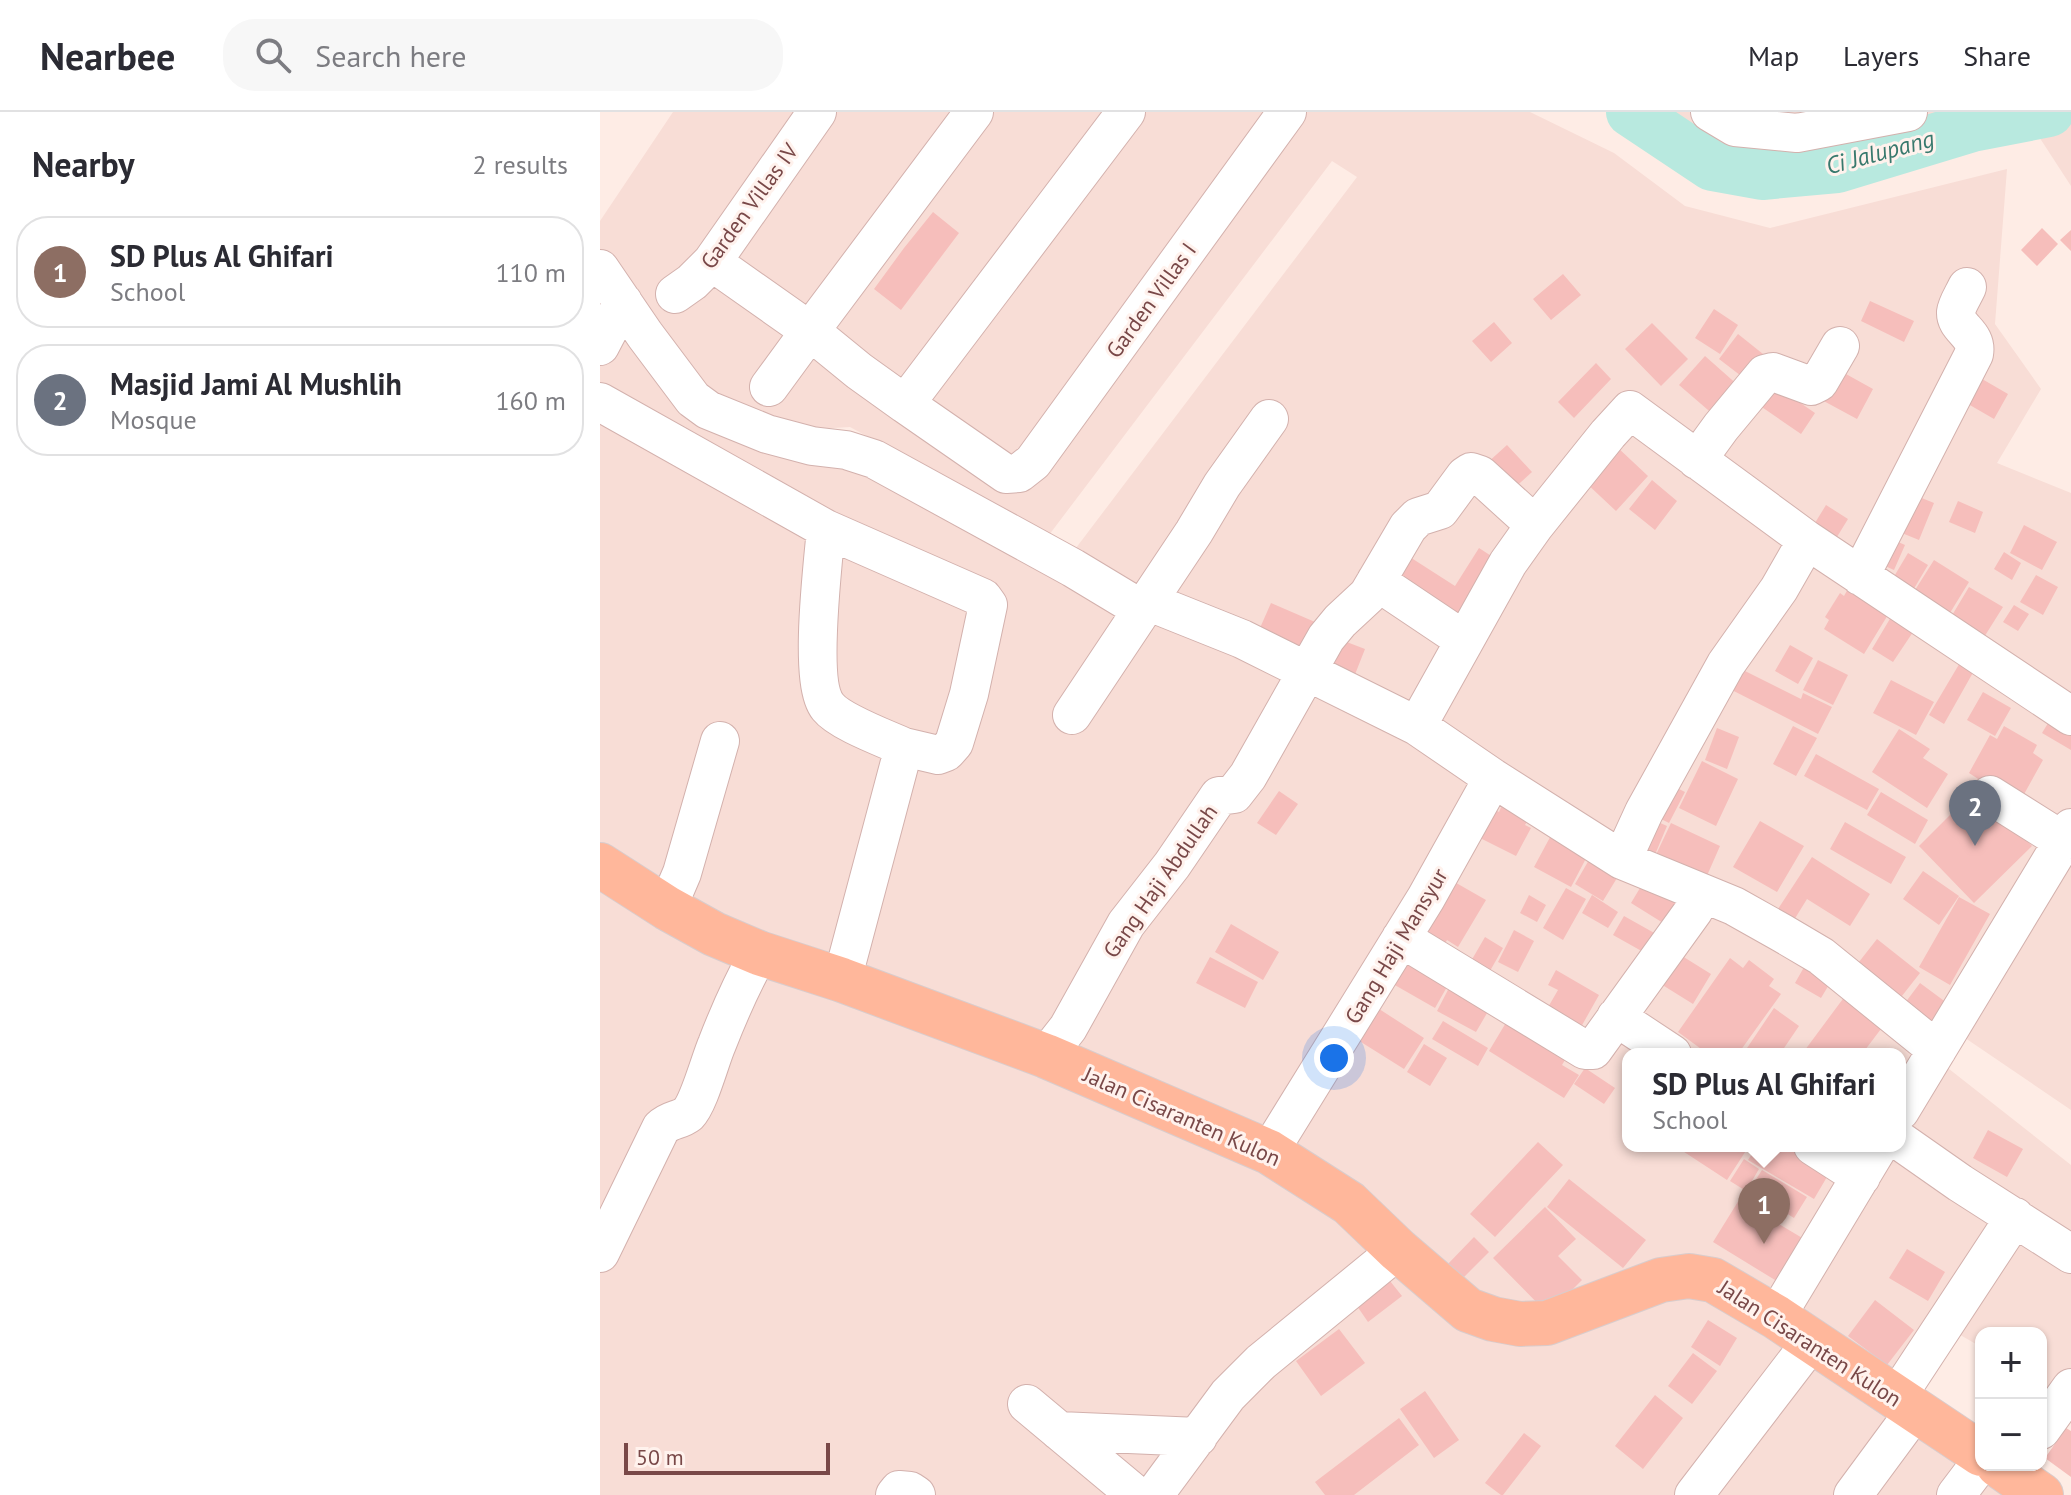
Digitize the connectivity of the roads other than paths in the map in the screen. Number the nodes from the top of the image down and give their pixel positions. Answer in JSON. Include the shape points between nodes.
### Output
{"nodes":[{"id":1,"x":817,"y":112,"type":"edge"},
{"id":2,"x":974,"y":112,"type":"edge"},
{"id":3,"x":1126,"y":112,"type":"edge"},
{"id":4,"x":1287,"y":112,"type":"edge"},
{"id":5,"x":1908,"y":112,"type":"edge"},
{"id":6,"x":1731,"y":117,"type":"edge"},
{"id":7,"x":600,"y":237,"type":"edge"},
{"id":8,"x":712,"y":262,"type":"junction"},
{"id":9,"x":600,"y":269,"type":"edge"},
{"id":10,"x":1967,"y":287,"type":"dead end"},
{"id":11,"x":675,"y":294,"type":"dead end"},
{"id":12,"x":623,"y":302,"type":"junction"},
{"id":13,"x":810,"y":331,"type":"junction"},
{"id":14,"x":600,"y":346,"type":"edge"},
{"id":15,"x":1840,"y":346,"type":"dead end"},
{"id":16,"x":769,"y":387,"type":"dead end"},
{"id":17,"x":600,"y":402,"type":"edge"},
{"id":18,"x":905,"y":404,"type":"junction"},
{"id":19,"x":1269,"y":419,"type":"dead end"},
{"id":20,"x":1697,"y":460,"type":"junction"},
{"id":21,"x":1535,"y":525,"type":"junction"},
{"id":22,"x":826,"y":529,"type":"junction"},
{"id":23,"x":1807,"y":540,"type":"junction"},
{"id":24,"x":1860,"y":576,"type":"junction"},
{"id":25,"x":1376,"y":581,"type":"junction"},
{"id":26,"x":1144,"y":605,"type":"junction"},
{"id":27,"x":1464,"y":640,"type":"junction"},
{"id":28,"x":1309,"y":671,"type":"junction"},
{"id":29,"x":1072,"y":715,"type":"dead end"},
{"id":30,"x":2071,"y":716,"type":"edge"},
{"id":31,"x":1417,"y":726,"type":"junction"},
{"id":32,"x":720,"y":741,"type":"dead end"},
{"id":33,"x":904,"y":747,"type":"junction"},
{"id":34,"x":1493,"y":778,"type":"junction"},
{"id":35,"x":1990,"y":795,"type":"dead end"},
{"id":36,"x":2067,"y":834,"type":"edge"},
{"id":37,"x":1622,"y":860,"type":"junction"},
{"id":38,"x":600,"y":865,"type":"edge"},
{"id":39,"x":667,"y":908,"type":"junction"},
{"id":40,"x":1687,"y":919,"type":"dead end"},
{"id":41,"x":1401,"y":938,"type":"junction"},
{"id":42,"x":759,"y":953,"type":"junction"},
{"id":43,"x":842,"y":980,"type":"junction"},
{"id":44,"x":1616,"y":1017,"type":"junction"},
{"id":45,"x":1663,"y":1048,"type":"edge"},
{"id":46,"x":1937,"y":1050,"type":"junction"},
{"id":47,"x":1046,"y":1056,"type":"junction"},
{"id":48,"x":1906,"y":1101,"type":"edge"},
{"id":49,"x":1906,"y":1145,"type":"edge"},
{"id":50,"x":1269,"y":1152,"type":"junction"},
{"id":51,"x":1834,"y":1152,"type":"edge"},
{"id":52,"x":1870,"y":1162,"type":"edge"},
{"id":53,"x":2015,"y":1217,"type":"junction"},
{"id":54,"x":1398,"y":1250,"type":"junction"},
{"id":55,"x":600,"y":1253,"type":"edge"},
{"id":56,"x":2071,"y":1254,"type":"edge"},
{"id":57,"x":1776,"y":1317,"type":"junction"},
{"id":58,"x":1812,"y":1341,"type":"junction"},
{"id":59,"x":2071,"y":1388,"type":"edge"},
{"id":60,"x":1027,"y":1404,"type":"dead end"},
{"id":61,"x":1906,"y":1404,"type":"junction"},
{"id":62,"x":2047,"y":1422,"type":"edge"},
{"id":63,"x":1059,"y":1431,"type":"junction"},
{"id":64,"x":1198,"y":1437,"type":"junction"},
{"id":65,"x":1975,"y":1449,"type":"edge"},
{"id":66,"x":2001,"y":1471,"type":"edge"},
{"id":67,"x":895,"y":1495,"type":"edge"},
{"id":68,"x":916,"y":1495,"type":"edge"},
{"id":69,"x":1136,"y":1495,"type":"edge"},
{"id":70,"x":1154,"y":1495,"type":"edge"},
{"id":71,"x":1694,"y":1495,"type":"edge"},
{"id":72,"x":1853,"y":1495,"type":"edge"},
{"id":73,"x":1956,"y":1495,"type":"edge"}],
"edges":[{"from":1,"to":8,"type":"street","name":"Garden Villas IV"},
{"from":2,"to":13,"type":"street"},
{"from":3,"to":18,"type":"street"},
{"from":4,"to":18,"type":"street","name":"Garden Villas I","via":[[1033,462],[1019,473],[1006,474]]},
{"from":5,"to":6,"type":"street","via":[[1797,133]]},
{"from":7,"to":9,"type":"street","via":[[607,248]]},
{"from":8,"to":11,"type":"street","name":"Garden Villas IV"},
{"from":8,"to":13,"type":"street"},
{"from":9,"to":12,"type":"street"},
{"from":10,"to":24,"type":"street","via":[[1956,316],[1974,341],[1974,354]]},
{"from":12,"to":14,"type":"street"},
{"from":12,"to":26,"type":"street","via":[[693,399],[708,410],[767,434],[874,459]]},
{"from":13,"to":16,"type":"street"},
{"from":13,"to":18,"type":"street"},
{"from":15,"to":20,"type":"street","via":[[1819,382],[1811,386],[1765,374]]},
{"from":17,"to":22,"type":"street"},
{"from":19,"to":26,"type":"street"},
{"from":20,"to":21,"type":"street","via":[[1630,410]]},
{"from":20,"to":23,"type":"street"},
{"from":21,"to":25,"type":"street","via":[[1471,472],[1440,510],[1418,517],[1408,527]]},
{"from":21,"to":27,"type":"street"},
{"from":22,"to":33,"type":"street","via":[[817,633],[822,699],[830,710]]},
{"from":22,"to":33,"type":"street","via":[[983,598],[988,605],[954,743],[938,755]]},
{"from":23,"to":24,"type":"street"},
{"from":23,"to":37,"type":"street","via":[[1726,664]]},
{"from":24,"to":30,"type":"street"},
{"from":25,"to":27,"type":"street"},
{"from":25,"to":28,"type":"street","via":[[1326,638]]},
{"from":26,"to":28,"type":"street","via":[[1242,639]]},
{"from":26,"to":29,"type":"street"},
{"from":27,"to":31,"type":"street"},
{"from":28,"to":31,"type":"street"},
{"from":28,"to":47,"type":"street","name":"Gang Haji Abdullah","via":[[1248,776],[1234,794],[1219,796],[1126,924],[1068,1028]]},
{"from":31,"to":34,"type":"street"},
{"from":32,"to":39,"type":"street"},
{"from":33,"to":43,"type":"street"},
{"from":34,"to":37,"type":"street"},
{"from":34,"to":41,"type":"street","name":"Gang Haji Mansyur"},
{"from":35,"to":36,"type":"street"},
{"from":36,"to":46,"type":"street"},
{"from":37,"to":46,"type":"street","via":[[1734,906],[1821,956]]},
{"from":38,"to":39,"type":"main road","name":"Jalan Cisaranten Kulon"},
{"from":39,"to":42,"type":"main road","name":"Jalan Cisaranten Kulon"},
{"from":40,"to":44,"type":"street"},
{"from":41,"to":44,"type":"street","via":[[1585,1050],[1593,1050]]},
{"from":41,"to":50,"type":"street","name":"Gang Haji Mansyur"},
{"from":42,"to":43,"type":"main road","name":"Jalan Cisaranten Kulon"},
{"from":42,"to":55,"type":"street","via":[[694,1104],[688,1114],[661,1128]]},
{"from":43,"to":47,"type":"main road","name":"Jalan Cisaranten Kulon"},
{"from":44,"to":45,"type":"street"},
{"from":46,"to":48,"type":"street"},
{"from":47,"to":50,"type":"main road","name":"Jalan Cisaranten Kulon"},
{"from":49,"to":53,"type":"street"},
{"from":50,"to":54,"type":"main road","name":"Jalan Cisaranten Kulon","via":[[1349,1203]]},
{"from":51,"to":52,"type":"street"},
{"from":52,"to":57,"type":"street"},
{"from":53,"to":56,"type":"street"},
{"from":53,"to":61,"type":"street"},
{"from":54,"to":57,"type":"main road","name":"Jalan Cisaranten Kulon","via":[[1468,1310],[1520,1324],[1547,1323],[1661,1280],[1689,1276],[1713,1280]]},
{"from":54,"to":64,"type":"street","via":[[1261,1362],[1228,1395]]},
{"from":57,"to":58,"type":"main road","name":"Jalan Cisaranten Kulon"},
{"from":58,"to":61,"type":"main road","name":"Jalan Cisaranten Kulon"},
{"from":58,"to":71,"type":"street"},
{"from":59,"to":62,"type":"street"},
{"from":60,"to":63,"type":"street"},
{"from":61,"to":65,"type":"main road","name":"Jalan Cisaranten Kulon"},
{"from":61,"to":72,"type":"street"},
{"from":63,"to":64,"type":"street"},
{"from":63,"to":69,"type":"street"},
{"from":64,"to":70,"type":"street"},
{"from":66,"to":73,"type":"street"},
{"from":67,"to":68,"type":"street","via":[[899,1490]]}]}
